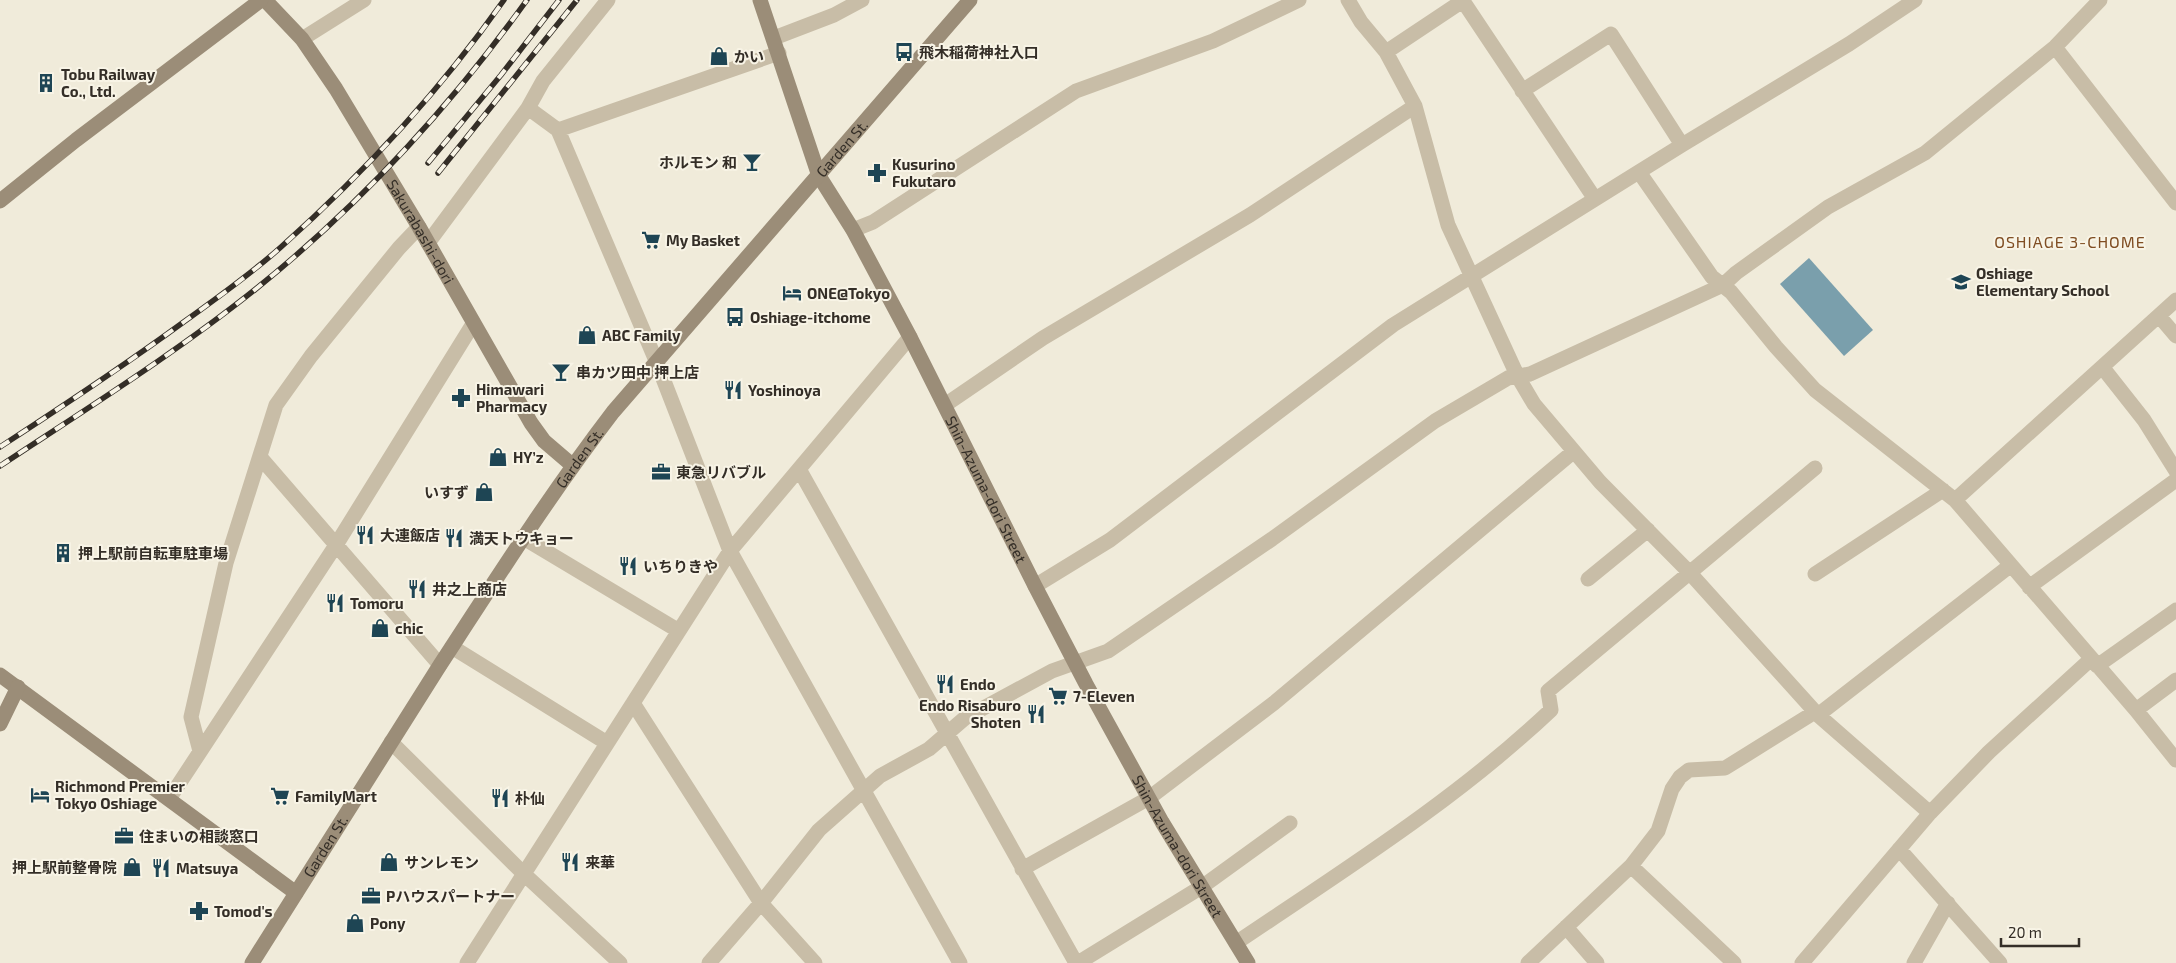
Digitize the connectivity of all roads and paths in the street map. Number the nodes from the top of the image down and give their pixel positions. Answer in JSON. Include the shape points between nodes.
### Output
{"nodes":[{"id":1,"x":261,"y":0,"type":"edge"},
{"id":2,"x":266,"y":0,"type":"edge"},
{"id":3,"x":364,"y":0,"type":"edge"},
{"id":4,"x":608,"y":0,"type":"edge"},
{"id":5,"x":760,"y":0,"type":"edge"},
{"id":6,"x":862,"y":0,"type":"edge"},
{"id":7,"x":970,"y":0,"type":"edge"},
{"id":8,"x":1299,"y":0,"type":"edge"},
{"id":9,"x":1348,"y":0,"type":"edge"},
{"id":10,"x":1464,"y":0,"type":"edge"},
{"id":11,"x":1916,"y":0,"type":"edge"},
{"id":12,"x":2100,"y":0,"type":"edge"},
{"id":13,"x":302,"y":39,"type":"junction"},
{"id":14,"x":776,"y":46,"type":"junction"},
{"id":15,"x":2055,"y":47,"type":"junction"},
{"id":16,"x":1386,"y":52,"type":"junction"},
{"id":17,"x":1522,"y":91,"type":"junction"},
{"id":18,"x":1414,"y":106,"type":"junction"},
{"id":19,"x":528,"y":108,"type":"junction"},
{"id":20,"x":558,"y":130,"type":"junction"},
{"id":21,"x":1682,"y":145,"type":"junction"},
{"id":22,"x":1639,"y":172,"type":"junction"},
{"id":23,"x":819,"y":176,"type":"junction"},
{"id":24,"x":1595,"y":199,"type":"junction"},
{"id":25,"x":0,"y":201,"type":"edge"},
{"id":26,"x":2176,"y":203,"type":"edge"},
{"id":27,"x":419,"y":227,"type":"junction"},
{"id":28,"x":853,"y":230,"type":"junction"},
{"id":29,"x":428,"y":243,"type":"junction"},
{"id":30,"x":1471,"y":277,"type":"junction"},
{"id":31,"x":1723,"y":285,"type":"junction"},
{"id":32,"x":2176,"y":300,"type":"edge"},
{"id":33,"x":2159,"y":316,"type":"junction"},
{"id":34,"x":472,"y":324,"type":"junction"},
{"id":35,"x":2176,"y":336,"type":"edge"},
{"id":36,"x":910,"y":337,"type":"junction"},
{"id":37,"x":657,"y":363,"type":"junction"},
{"id":38,"x":2103,"y":368,"type":"junction"},
{"id":39,"x":1518,"y":377,"type":"junction"},
{"id":40,"x":945,"y":406,"type":"junction"},
{"id":41,"x":1573,"y":452,"type":"junction"},
{"id":42,"x":260,"y":457,"type":"junction"},
{"id":43,"x":572,"y":465,"type":"junction"},
{"id":44,"x":1815,"y":468,"type":"dead end"},
{"id":45,"x":799,"y":469,"type":"junction"},
{"id":46,"x":2176,"y":471,"type":"edge"},
{"id":47,"x":2176,"y":480,"type":"edge"},
{"id":48,"x":1942,"y":490,"type":"junction"},
{"id":49,"x":1956,"y":500,"type":"junction"},
{"id":50,"x":1648,"y":530,"type":"junction"},
{"id":51,"x":522,"y":538,"type":"junction"},
{"id":52,"x":336,"y":545,"type":"junction"},
{"id":53,"x":730,"y":551,"type":"junction"},
{"id":54,"x":2011,"y":565,"type":"junction"},
{"id":55,"x":1689,"y":572,"type":"junction"},
{"id":56,"x":1814,"y":574,"type":"dead end"},
{"id":57,"x":1588,"y":579,"type":"dead end"},
{"id":58,"x":1034,"y":586,"type":"junction"},
{"id":59,"x":2030,"y":587,"type":"junction"},
{"id":60,"x":2176,"y":610,"type":"edge"},
{"id":61,"x":679,"y":631,"type":"junction"},
{"id":62,"x":452,"y":648,"type":"junction"},
{"id":63,"x":1076,"y":662,"type":"junction"},
{"id":64,"x":2094,"y":662,"type":"junction"},
{"id":65,"x":440,"y":665,"type":"junction"},
{"id":66,"x":0,"y":675,"type":"edge"},
{"id":67,"x":2176,"y":680,"type":"edge"},
{"id":68,"x":18,"y":688,"type":"junction"},
{"id":69,"x":633,"y":702,"type":"junction"},
{"id":70,"x":2136,"y":710,"type":"junction"},
{"id":71,"x":1817,"y":714,"type":"junction"},
{"id":72,"x":0,"y":724,"type":"edge"},
{"id":73,"x":946,"y":734,"type":"junction"},
{"id":74,"x":390,"y":742,"type":"junction"},
{"id":75,"x":607,"y":743,"type":"junction"},
{"id":76,"x":200,"y":751,"type":"junction"},
{"id":77,"x":2176,"y":760,"type":"edge"},
{"id":78,"x":864,"y":790,"type":"junction"},
{"id":79,"x":1149,"y":798,"type":"junction"},
{"id":80,"x":169,"y":799,"type":"junction"},
{"id":81,"x":1930,"y":813,"type":"junction"},
{"id":82,"x":1290,"y":823,"type":"dead end"},
{"id":83,"x":1899,"y":849,"type":"junction"},
{"id":84,"x":1631,"y":866,"type":"junction"},
{"id":85,"x":1022,"y":869,"type":"junction"},
{"id":86,"x":524,"y":874,"type":"junction"},
{"id":87,"x":1203,"y":886,"type":"junction"},
{"id":88,"x":296,"y":893,"type":"junction"},
{"id":89,"x":761,"y":903,"type":"junction"},
{"id":90,"x":1948,"y":903,"type":"junction"},
{"id":91,"x":1566,"y":927,"type":"junction"},
{"id":92,"x":1236,"y":943,"type":"junction"},
{"id":93,"x":252,"y":963,"type":"edge"},
{"id":94,"x":467,"y":963,"type":"edge"},
{"id":95,"x":620,"y":963,"type":"edge"},
{"id":96,"x":709,"y":963,"type":"edge"},
{"id":97,"x":815,"y":963,"type":"edge"},
{"id":98,"x":960,"y":963,"type":"edge"},
{"id":99,"x":1077,"y":963,"type":"edge"},
{"id":100,"x":1248,"y":963,"type":"edge"},
{"id":101,"x":1528,"y":963,"type":"edge"},
{"id":102,"x":1597,"y":963,"type":"edge"},
{"id":103,"x":1734,"y":963,"type":"edge"},
{"id":104,"x":1802,"y":963,"type":"edge"},
{"id":105,"x":1914,"y":963,"type":"edge"},
{"id":106,"x":2000,"y":963,"type":"edge"}],
"edges":[{"from":1,"to":25,"type":"street"},
{"from":2,"to":13,"type":"street","name":"Sakurabashi-dori"},
{"from":3,"to":13,"type":"street"},
{"from":4,"to":19,"type":"street","via":[[543,80]]},
{"from":5,"to":14,"type":"street","name":"Shin-Azuma-dori Street"},
{"from":6,"to":14,"type":"street"},
{"from":7,"to":23,"type":"street","name":"Garden St."},
{"from":8,"to":28,"type":"street","via":[[1213,40],[1076,91],[873,222]]},
{"from":9,"to":16,"type":"street","via":[[1360,22]]},
{"from":10,"to":16,"type":"street"},
{"from":10,"to":17,"type":"street"},
{"from":11,"to":21,"type":"street"},
{"from":12,"to":15,"type":"street"},
{"from":13,"to":27,"type":"street","name":"Sakurabashi-dori"},
{"from":14,"to":20,"type":"street"},
{"from":14,"to":23,"type":"street","name":"Shin-Azuma-dori Street"},
{"from":15,"to":26,"type":"street"},
{"from":15,"to":31,"type":"street","via":[[1925,153],[1828,207]]},
{"from":16,"to":18,"type":"street"},
{"from":17,"to":21,"type":"street","via":[[1611,34]]},
{"from":17,"to":24,"type":"street"},
{"from":18,"to":30,"type":"street","via":[[1448,224]]},
{"from":18,"to":40,"type":"street","via":[[1250,216],[1043,338]]},
{"from":19,"to":20,"type":"street"},
{"from":19,"to":29,"type":"street"},
{"from":20,"to":37,"type":"street"},
{"from":21,"to":22,"type":"street"},
{"from":22,"to":24,"type":"street"},
{"from":22,"to":31,"type":"street","via":[[1712,276]]},
{"from":23,"to":28,"type":"street","name":"Shin-Azuma-dori Street"},
{"from":23,"to":37,"type":"street","name":"Garden St."},
{"from":24,"to":30,"type":"street"},
{"from":27,"to":29,"type":"street","name":"Sakurabashi-dori"},
{"from":27,"to":42,"type":"street","via":[[311,356],[276,405]]},
{"from":28,"to":36,"type":"street","name":"Shin-Azuma-dori Street"},
{"from":29,"to":34,"type":"street","name":"Sakurabashi-dori"},
{"from":30,"to":39,"type":"street"},
{"from":30,"to":58,"type":"street","via":[[1393,325],[1110,540]]},
{"from":31,"to":39,"type":"street"},
{"from":31,"to":48,"type":"street","via":[[1815,390]]},
{"from":32,"to":33,"type":"street"},
{"from":33,"to":35,"type":"street"},
{"from":33,"to":38,"type":"street"},
{"from":34,"to":43,"type":"street","name":"Sakurabashi-dori","via":[[531,423],[544,441]]},
{"from":34,"to":52,"type":"street"},
{"from":36,"to":40,"type":"street","name":"Shin-Azuma-dori Street"},
{"from":36,"to":45,"type":"street"},
{"from":37,"to":43,"type":"street","name":"Garden St."},
{"from":37,"to":53,"type":"street"},
{"from":38,"to":46,"type":"street","via":[[2144,420]]},
{"from":38,"to":49,"type":"street"},
{"from":39,"to":41,"type":"street","via":[[1534,404]]},
{"from":39,"to":63,"type":"street","via":[[1508,378],[1435,421],[1272,539],[1108,650]]},
{"from":40,"to":58,"type":"street","name":"Shin-Azuma-dori Street"},
{"from":41,"to":50,"type":"street"},
{"from":41,"to":79,"type":"street","via":[[1274,703]]},
{"from":42,"to":52,"type":"street"},
{"from":42,"to":76,"type":"street","via":[[226,563],[191,717]]},
{"from":43,"to":51,"type":"street","name":"Garden St."},
{"from":44,"to":55,"type":"street"},
{"from":45,"to":53,"type":"street"},
{"from":45,"to":73,"type":"street"},
{"from":47,"to":59,"type":"street"},
{"from":48,"to":49,"type":"street"},
{"from":48,"to":56,"type":"street"},
{"from":49,"to":54,"type":"street"},
{"from":50,"to":55,"type":"street"},
{"from":50,"to":57,"type":"street"},
{"from":51,"to":61,"type":"street"},
{"from":51,"to":62,"type":"street","name":"Garden St."},
{"from":52,"to":65,"type":"street"},
{"from":52,"to":76,"type":"street"},
{"from":53,"to":61,"type":"street"},
{"from":53,"to":78,"type":"street"},
{"from":54,"to":59,"type":"street"},
{"from":54,"to":71,"type":"street"},
{"from":55,"to":71,"type":"street"},
{"from":55,"to":92,"type":"street","via":[[1548,691],[1551,710],[1521,738],[1375,850]]},
{"from":58,"to":63,"type":"street","name":"Shin-Azuma-dori Street"},
{"from":59,"to":64,"type":"street"},
{"from":60,"to":64,"type":"street"},
{"from":61,"to":69,"type":"street"},
{"from":62,"to":65,"type":"street","name":"Garden St."},
{"from":62,"to":75,"type":"street"},
{"from":63,"to":73,"type":"street","via":[[1052,671],[965,718]]},
{"from":63,"to":79,"type":"street","name":"Shin-Azuma-dori Street"},
{"from":64,"to":70,"type":"street"},
{"from":64,"to":81,"type":"street","via":[[1990,752]]},
{"from":65,"to":74,"type":"street","name":"Garden St."},
{"from":66,"to":68,"type":"street"},
{"from":67,"to":70,"type":"street"},
{"from":68,"to":72,"type":"street"},
{"from":68,"to":80,"type":"street"},
{"from":69,"to":75,"type":"street"},
{"from":69,"to":89,"type":"street"},
{"from":70,"to":77,"type":"street"},
{"from":71,"to":81,"type":"street"},
{"from":71,"to":84,"type":"street","via":[[1725,768],[1689,770],[1680,777],[1672,789],[1658,831]]},
{"from":73,"to":78,"type":"street","via":[[929,748],[880,776]]},
{"from":73,"to":85,"type":"street"},
{"from":74,"to":86,"type":"street"},
{"from":74,"to":88,"type":"street","name":"Garden St."},
{"from":75,"to":86,"type":"street"},
{"from":76,"to":80,"type":"street"},
{"from":78,"to":89,"type":"street","via":[[819,830]]},
{"from":78,"to":98,"type":"street"},
{"from":79,"to":85,"type":"street"},
{"from":79,"to":87,"type":"street","name":"Shin-Azuma-dori Street"},
{"from":80,"to":88,"type":"street"},
{"from":81,"to":83,"type":"street"},
{"from":82,"to":87,"type":"street"},
{"from":83,"to":90,"type":"street"},
{"from":83,"to":104,"type":"street"},
{"from":84,"to":91,"type":"street"},
{"from":84,"to":103,"type":"street"},
{"from":85,"to":99,"type":"street"},
{"from":86,"to":94,"type":"street"},
{"from":86,"to":95,"type":"street"},
{"from":87,"to":92,"type":"street","name":"Shin-Azuma-dori Street"},
{"from":87,"to":99,"type":"street"},
{"from":88,"to":93,"type":"street","name":"Garden St."},
{"from":89,"to":96,"type":"street"},
{"from":89,"to":97,"type":"street"},
{"from":90,"to":105,"type":"street"},
{"from":90,"to":106,"type":"street"},
{"from":91,"to":101,"type":"street"},
{"from":91,"to":102,"type":"street"},
{"from":92,"to":100,"type":"street","name":"Shin-Azuma-dori Street"}]}
